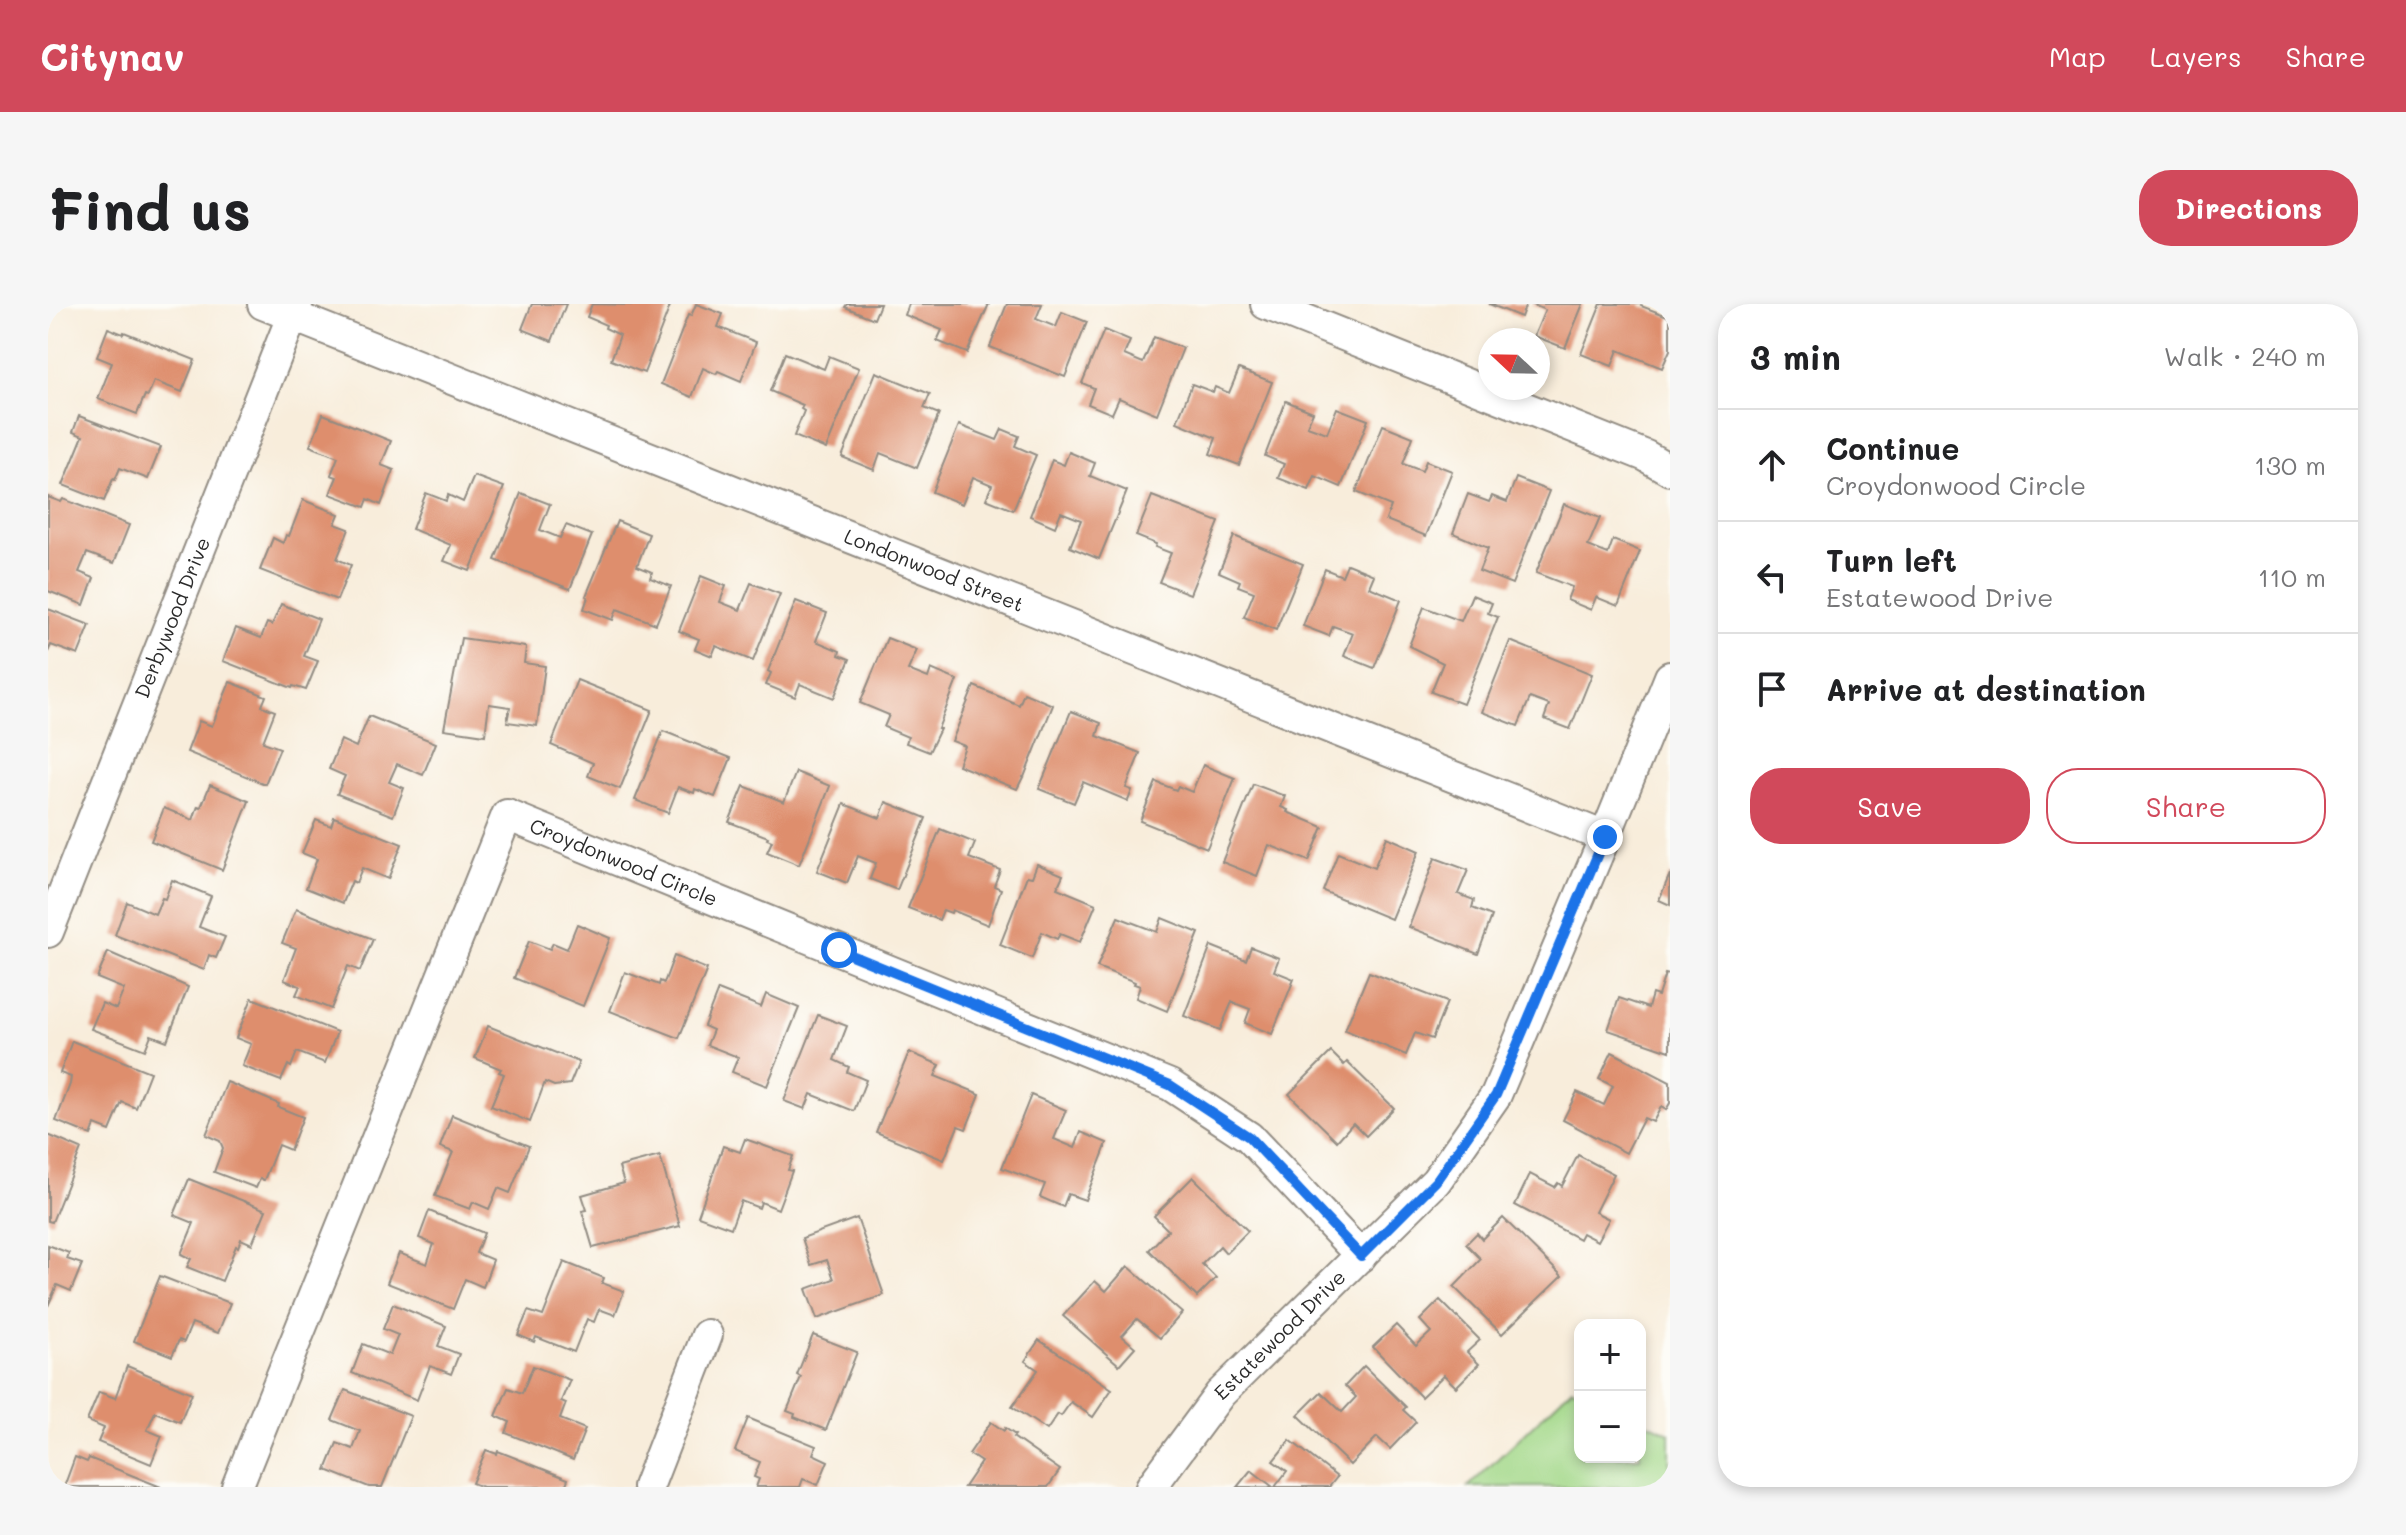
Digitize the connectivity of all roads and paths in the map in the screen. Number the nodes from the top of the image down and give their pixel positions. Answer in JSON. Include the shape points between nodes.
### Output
{"nodes":[{"id":1,"x":263,"y":304,"type":"edge"},
{"id":2,"x":1266,"y":304,"type":"edge"},
{"id":3,"x":294,"y":310,"type":"edge"},
{"id":4,"x":1670,"y":470,"type":"edge"},
{"id":5,"x":1670,"y":677,"type":"edge"},
{"id":6,"x":1605,"y":837,"type":"junction"},
{"id":7,"x":48,"y":932,"type":"edge"},
{"id":8,"x":1361,"y":1256,"type":"junction"},
{"id":9,"x":707,"y":1335,"type":"dead end"},
{"id":10,"x":237,"y":1487,"type":"edge"},
{"id":11,"x":648,"y":1487,"type":"edge"},
{"id":12,"x":1151,"y":1487,"type":"edge"}],
"edges":[{"from":1,"to":3,"type":"street","name":"Londonwood Street"},
{"from":2,"to":4,"type":"street"},
{"from":3,"to":6,"type":"street","name":"Londonwood Street"},
{"from":3,"to":7,"type":"street","name":"Derbywood Drive"},
{"from":5,"to":6,"type":"street","name":"Estatewood Drive"},
{"from":6,"to":8,"type":"street","name":"Estatewood Drive","via":[[1496,1095],[1436,1181]]},
{"from":8,"to":10,"type":"street","name":"Croydonwood Circle","via":[[1249,1137],[1170,1085],[507,815]]},
{"from":8,"to":12,"type":"street","name":"Estatewood Drive","via":[[1220,1394]]},
{"from":9,"to":11,"type":"street"}]}
